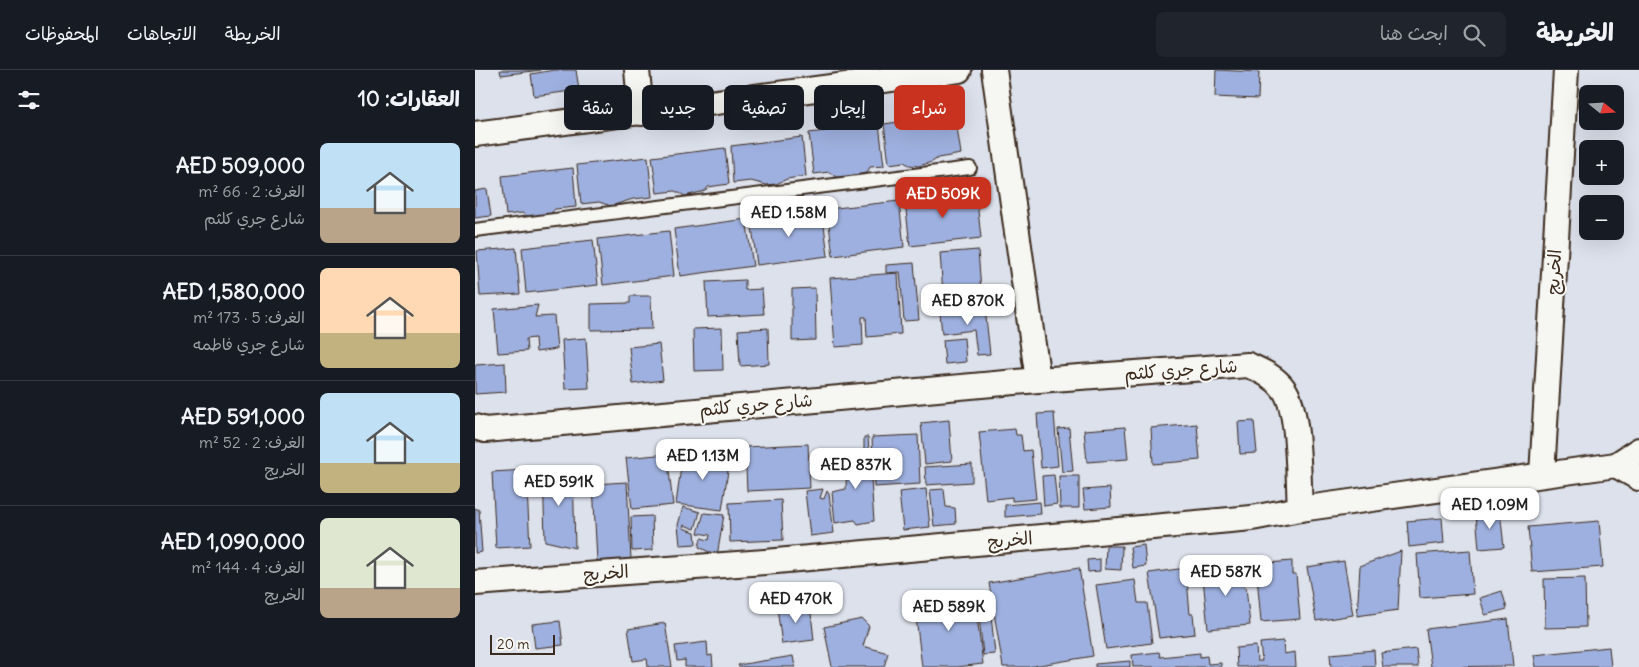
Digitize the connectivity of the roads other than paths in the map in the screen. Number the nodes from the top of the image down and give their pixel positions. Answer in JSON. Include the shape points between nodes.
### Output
{"nodes":[{"id":1,"x":637,"y":70,"type":"edge"},
{"id":2,"x":959,"y":70,"type":"edge"},
{"id":3,"x":994,"y":70,"type":"edge"},
{"id":4,"x":1566,"y":70,"type":"edge"},
{"id":5,"x":641,"y":112,"type":"junction"},
{"id":6,"x":475,"y":134,"type":"edge"},
{"id":7,"x":970,"y":168,"type":"dead end"},
{"id":8,"x":475,"y":230,"type":"edge"},
{"id":9,"x":1038,"y":380,"type":"junction"},
{"id":10,"x":475,"y":427,"type":"edge"},
{"id":11,"x":1639,"y":450,"type":"edge"},
{"id":12,"x":1616,"y":465,"type":"junction"},
{"id":13,"x":1542,"y":475,"type":"junction"},
{"id":14,"x":1639,"y":478,"type":"edge"},
{"id":15,"x":1300,"y":509,"type":"junction"},
{"id":16,"x":475,"y":583,"type":"edge"}],
"edges":[{"from":1,"to":5,"type":"street"},
{"from":2,"to":5,"type":"street"},
{"from":3,"to":9,"type":"street"},
{"from":4,"to":13,"type":"street","name":"الخريج"},
{"from":5,"to":6,"type":"street"},
{"from":7,"to":8,"type":"lane"},
{"from":9,"to":10,"type":"street","name":"شارع جري كلثم","via":[[485,430]]},
{"from":9,"to":15,"type":"street","name":"شارع جري كلثم","via":[[1247,365],[1269,374],[1284,388],[1293,410]]},
{"from":11,"to":12,"type":"street","name":"الخريج"},
{"from":12,"to":13,"type":"street","name":"الخريج"},
{"from":12,"to":14,"type":"street"},
{"from":13,"to":15,"type":"street","name":"الخريج"},
{"from":15,"to":16,"type":"street","name":"الخريج","via":[[1243,519]]}]}
